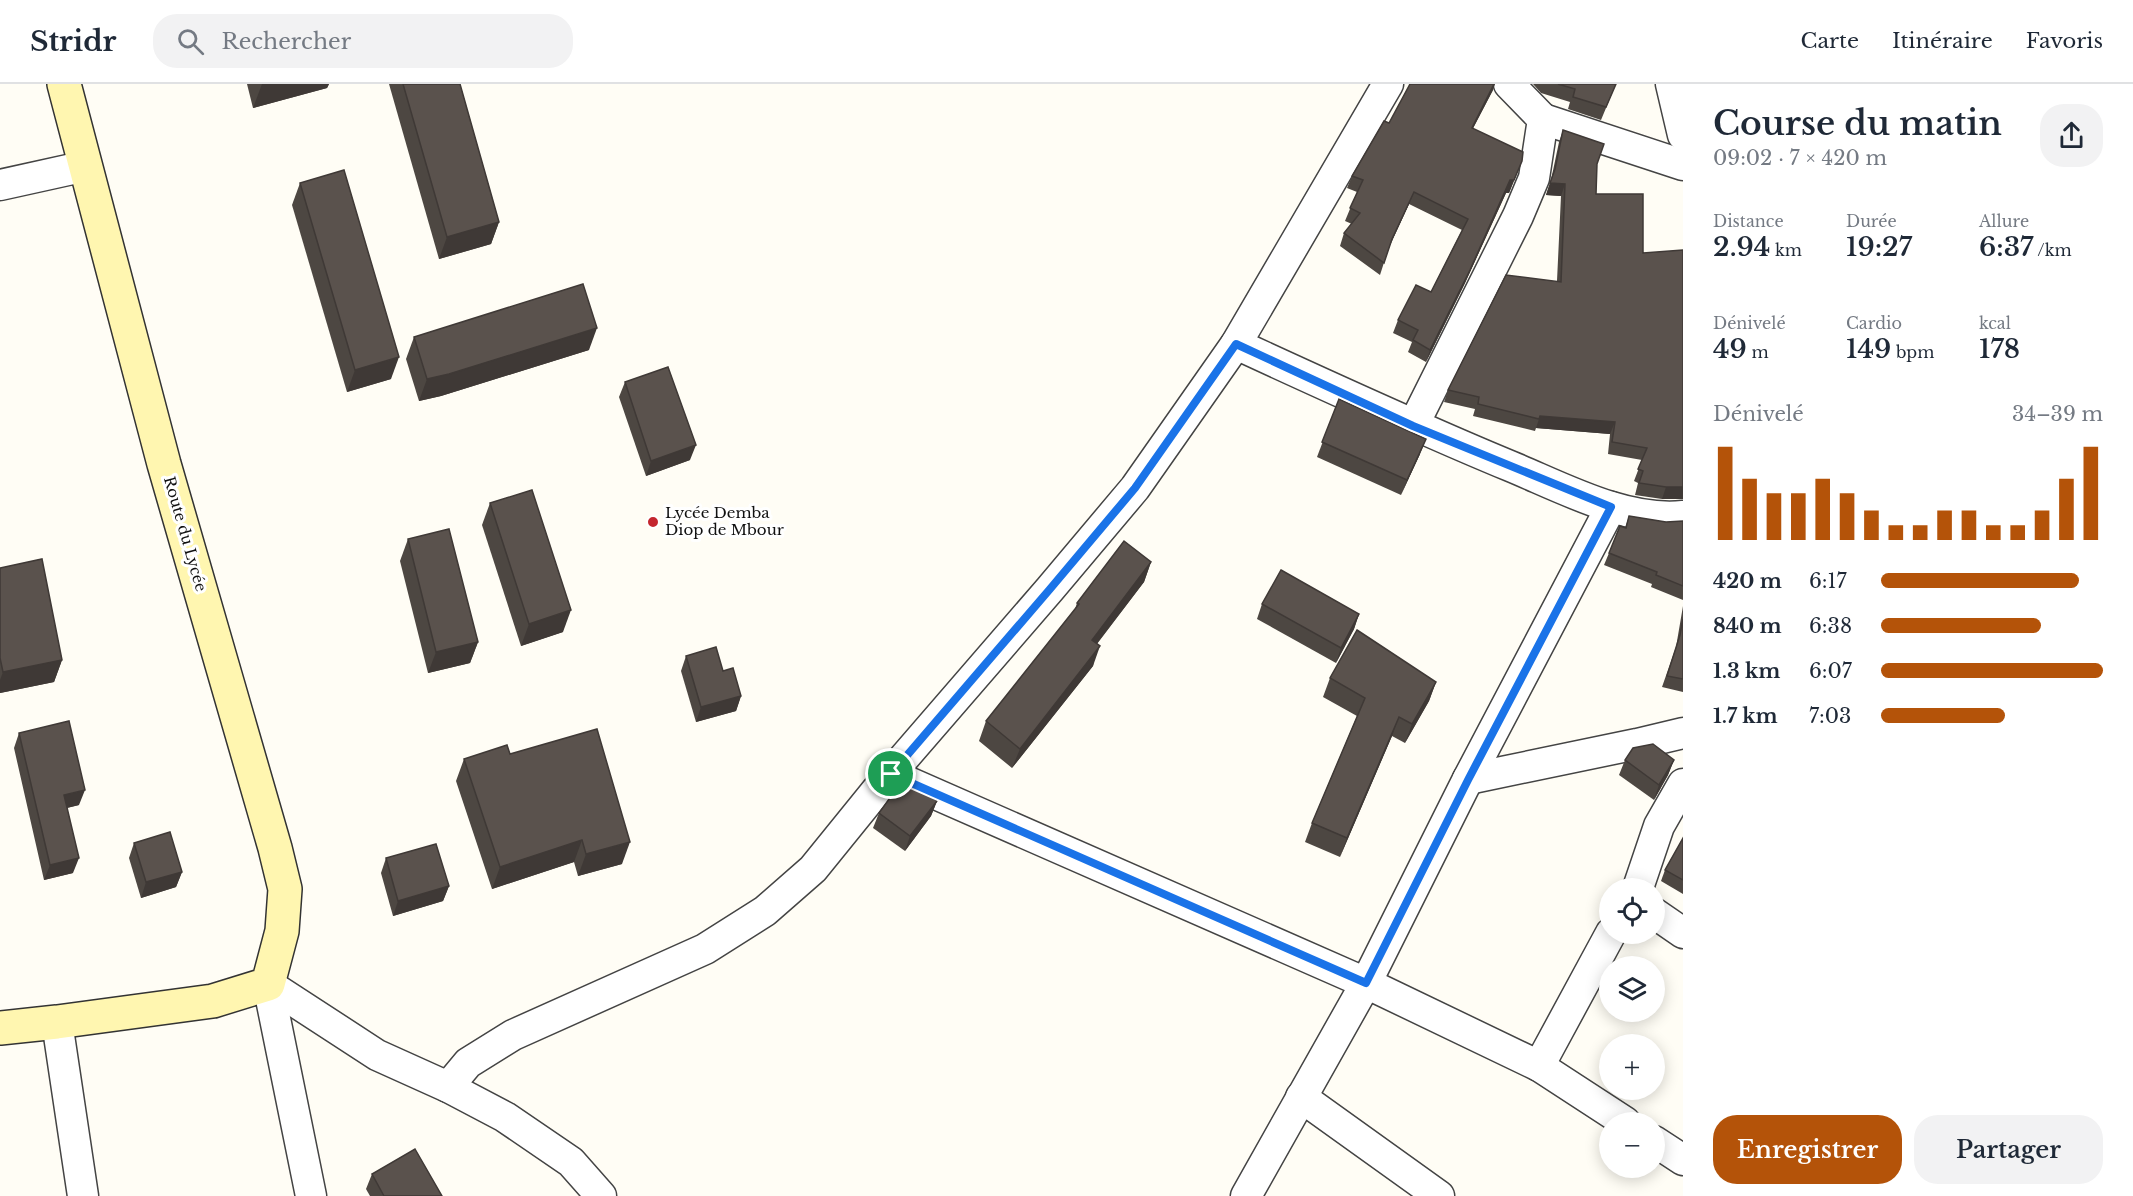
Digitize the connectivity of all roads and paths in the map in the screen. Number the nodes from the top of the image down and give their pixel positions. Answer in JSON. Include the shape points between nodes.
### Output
{"nodes":[{"id":1,"x":64,"y":84,"type":"edge"},
{"id":2,"x":1388,"y":84,"type":"edge"},
{"id":3,"x":1509,"y":84,"type":"edge"},
{"id":4,"x":1671,"y":84,"type":"edge"},
{"id":5,"x":1543,"y":119,"type":"junction"},
{"id":6,"x":1683,"y":135,"type":"edge"},
{"id":7,"x":1683,"y":165,"type":"edge"},
{"id":8,"x":86,"y":166,"type":"junction"},
{"id":9,"x":0,"y":185,"type":"edge"},
{"id":10,"x":1236,"y":344,"type":"junction"},
{"id":11,"x":1413,"y":426,"type":"junction"},
{"id":12,"x":1611,"y":507,"type":"junction"},
{"id":13,"x":1683,"y":516,"type":"edge"},
{"id":14,"x":1683,"y":732,"type":"edge"},
{"id":15,"x":891,"y":774,"type":"junction"},
{"id":16,"x":1468,"y":780,"type":"junction"},
{"id":17,"x":1683,"y":784,"type":"edge"},
{"id":18,"x":1641,"y":878,"type":"edge"},
{"id":19,"x":1665,"y":921,"type":"edge"},
{"id":20,"x":1683,"y":933,"type":"edge"},
{"id":21,"x":1605,"y":944,"type":"edge"},
{"id":22,"x":1366,"y":983,"type":"junction"},
{"id":23,"x":268,"y":984,"type":"junction"},
{"id":24,"x":57,"y":1022,"type":"junction"},
{"id":25,"x":0,"y":1028,"type":"edge"},
{"id":26,"x":1539,"y":1066,"type":"junction"},
{"id":27,"x":448,"y":1087,"type":"junction"},
{"id":28,"x":1301,"y":1097,"type":"junction"},
{"id":29,"x":1610,"y":1112,"type":"edge"},
{"id":30,"x":1665,"y":1148,"type":"edge"},
{"id":31,"x":1683,"y":1160,"type":"edge"},
{"id":32,"x":84,"y":1196,"type":"edge"},
{"id":33,"x":311,"y":1196,"type":"edge"},
{"id":34,"x":601,"y":1196,"type":"edge"},
{"id":35,"x":1246,"y":1196,"type":"edge"},
{"id":36,"x":1439,"y":1196,"type":"edge"}],
"edges":[{"from":1,"to":8,"type":"main road","name":"Route du Lycée"},
{"from":2,"to":10,"type":"street"},
{"from":3,"to":5,"type":"street"},
{"from":4,"to":6,"type":"street"},
{"from":5,"to":7,"type":"street"},
{"from":5,"to":11,"type":"street","via":[[1534,178],[1518,216]]},
{"from":8,"to":9,"type":"street"},
{"from":8,"to":23,"type":"main road","name":"Route du Lycée","via":[[164,464],[285,889],[282,931]]},
{"from":10,"to":11,"type":"street"},
{"from":10,"to":15,"type":"street","via":[[1135,488]]},
{"from":11,"to":12,"type":"street"},
{"from":12,"to":13,"type":"street","via":[[1667,518]]},
{"from":12,"to":16,"type":"street"},
{"from":14,"to":16,"type":"street"},
{"from":15,"to":22,"type":"street"},
{"from":15,"to":27,"type":"street","via":[[813,870],[765,911],[705,949],[513,1035],[468,1063]]},
{"from":16,"to":22,"type":"street"},
{"from":17,"to":18,"type":"street","via":[[1659,826]]},
{"from":19,"to":20,"type":"street"},
{"from":21,"to":26,"type":"street"},
{"from":22,"to":26,"type":"street"},
{"from":22,"to":28,"type":"street"},
{"from":23,"to":24,"type":"main road","via":[[213,1001]]},
{"from":23,"to":27,"type":"street","via":[[377,1054]]},
{"from":23,"to":33,"type":"street"},
{"from":24,"to":25,"type":"main road"},
{"from":24,"to":32,"type":"street"},
{"from":26,"to":29,"type":"street"},
{"from":27,"to":34,"type":"street","via":[[505,1117],[571,1162]]},
{"from":28,"to":35,"type":"street"},
{"from":28,"to":36,"type":"street"},
{"from":30,"to":31,"type":"street"}]}
